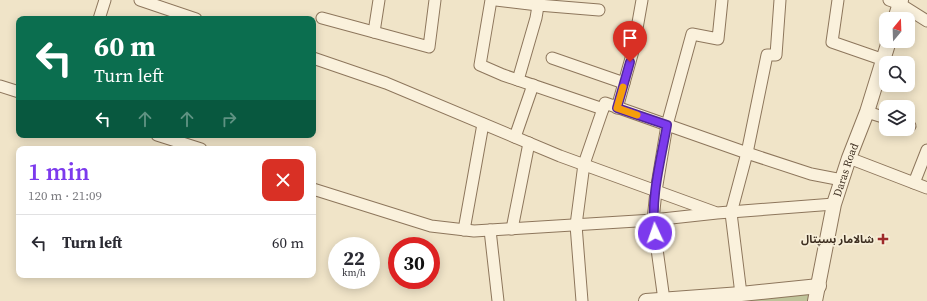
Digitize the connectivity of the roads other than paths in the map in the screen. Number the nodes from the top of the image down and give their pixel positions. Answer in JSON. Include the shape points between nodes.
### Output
{"nodes":[{"id":1,"x":105,"y":0,"type":"edge"},
{"id":2,"x":140,"y":0,"type":"edge"},
{"id":3,"x":379,"y":0,"type":"edge"},
{"id":4,"x":436,"y":0,"type":"edge"},
{"id":5,"x":491,"y":0,"type":"edge"},
{"id":6,"x":496,"y":0,"type":"edge"},
{"id":7,"x":642,"y":0,"type":"edge"},
{"id":8,"x":722,"y":0,"type":"edge"},
{"id":9,"x":780,"y":0,"type":"edge"},
{"id":10,"x":838,"y":0,"type":"edge"},
{"id":11,"x":896,"y":1,"type":"edge"},
{"id":12,"x":538,"y":3,"type":"edge"},
{"id":13,"x":599,"y":10,"type":"dead end"},
{"id":14,"x":895,"y":12,"type":"edge"},
{"id":15,"x":100,"y":16,"type":"edge"},
{"id":16,"x":187,"y":16,"type":"edge"},
{"id":17,"x":322,"y":18,"type":"dead end"},
{"id":18,"x":927,"y":21,"type":"edge"},
{"id":19,"x":374,"y":32,"type":"junction"},
{"id":20,"x":552,"y":58,"type":"dead end"},
{"id":21,"x":879,"y":58,"type":"edge"},
{"id":22,"x":316,"y":59,"type":"edge"},
{"id":23,"x":879,"y":75,"type":"edge"},
{"id":24,"x":518,"y":80,"type":"junction"},
{"id":25,"x":624,"y":83,"type":"junction"},
{"id":26,"x":533,"y":85,"type":"junction"},
{"id":27,"x":0,"y":86,"type":"edge"},
{"id":28,"x":16,"y":91,"type":"edge"},
{"id":29,"x":617,"y":108,"type":"junction"},
{"id":30,"x":603,"y":109,"type":"junction"},
{"id":31,"x":867,"y":112,"type":"junction"},
{"id":32,"x":879,"y":116,"type":"edge"},
{"id":33,"x":483,"y":124,"type":"junction"},
{"id":34,"x":667,"y":125,"type":"junction"},
{"id":35,"x":515,"y":137,"type":"junction"},
{"id":36,"x":165,"y":138,"type":"edge"},
{"id":37,"x":529,"y":143,"type":"junction"},
{"id":38,"x":191,"y":146,"type":"edge"},
{"id":39,"x":927,"y":150,"type":"edge"},
{"id":40,"x":747,"y":153,"type":"junction"},
{"id":41,"x":849,"y":158,"type":"junction"},
{"id":42,"x":584,"y":164,"type":"junction"},
{"id":43,"x":842,"y":180,"type":"junction"},
{"id":44,"x":914,"y":183,"type":"junction"},
{"id":45,"x":927,"y":188,"type":"edge"},
{"id":46,"x":316,"y":190,"type":"edge"},
{"id":47,"x":656,"y":191,"type":"junction"},
{"id":48,"x":834,"y":204,"type":"junction"},
{"id":49,"x":731,"y":212,"type":"junction"},
{"id":50,"x":717,"y":213,"type":"junction"},
{"id":51,"x":653,"y":220,"type":"junction"},
{"id":52,"x":576,"y":225,"type":"junction"},
{"id":53,"x":512,"y":229,"type":"junction"},
{"id":54,"x":464,"y":230,"type":"junction"},
{"id":55,"x":490,"y":230,"type":"junction"},
{"id":56,"x":819,"y":286,"type":"junction"},
{"id":57,"x":741,"y":294,"type":"junction"},
{"id":58,"x":664,"y":300,"type":"junction"},
{"id":59,"x":498,"y":301,"type":"edge"},
{"id":60,"x":582,"y":301,"type":"edge"},
{"id":61,"x":646,"y":301,"type":"edge"},
{"id":62,"x":815,"y":301,"type":"edge"}],
"edges":[{"from":1,"to":15,"type":"street"},
{"from":2,"to":16,"type":"street"},
{"from":3,"to":19,"type":"street"},
{"from":4,"to":19,"type":"street","via":[[429,47]]},
{"from":5,"to":24,"type":"street","via":[[480,65]]},
{"from":6,"to":12,"type":"street"},
{"from":7,"to":25,"type":"street","via":[[633,51]]},
{"from":8,"to":34,"type":"street","via":[[718,39],[692,34]]},
{"from":9,"to":40,"type":"street","via":[[776,54],[767,55]]},
{"from":10,"to":21,"type":"street","via":[[832,42]]},
{"from":11,"to":14,"type":"street"},
{"from":11,"to":18,"type":"street"},
{"from":12,"to":13,"type":"street"},
{"from":12,"to":24,"type":"street"},
{"from":17,"to":19,"type":"street"},
{"from":20,"to":25,"type":"street"},
{"from":22,"to":33,"type":"street","via":[[386,83]]},
{"from":23,"to":31,"type":"street","name":"Daras Road"},
{"from":24,"to":26,"type":"street"},
{"from":25,"to":29,"type":"street"},
{"from":26,"to":30,"type":"street"},
{"from":26,"to":35,"type":"street"},
{"from":27,"to":28,"type":"street"},
{"from":29,"to":30,"type":"street","via":[[605,103]]},
{"from":29,"to":34,"type":"street"},
{"from":30,"to":42,"type":"street"},
{"from":31,"to":32,"type":"street"},
{"from":31,"to":41,"type":"street","name":"Daras Road"},
{"from":33,"to":35,"type":"street"},
{"from":33,"to":54,"type":"street"},
{"from":34,"to":40,"type":"street"},
{"from":34,"to":47,"type":"street"},
{"from":35,"to":37,"type":"street"},
{"from":36,"to":38,"type":"street"},
{"from":37,"to":42,"type":"street"},
{"from":37,"to":53,"type":"street"},
{"from":39,"to":44,"type":"street"},
{"from":40,"to":43,"type":"street","via":[[811,174]]},
{"from":40,"to":49,"type":"street"},
{"from":41,"to":43,"type":"street","name":"Daras Road"},
{"from":41,"to":44,"type":"street"},
{"from":42,"to":47,"type":"street"},
{"from":42,"to":52,"type":"street"},
{"from":43,"to":48,"type":"street","name":"Daras Road"},
{"from":44,"to":45,"type":"street"},
{"from":46,"to":54,"type":"street","via":[[431,226]]},
{"from":47,"to":50,"type":"street"},
{"from":47,"to":51,"type":"street"},
{"from":48,"to":49,"type":"street"},
{"from":48,"to":56,"type":"street","name":"Daras Road"},
{"from":49,"to":50,"type":"street"},
{"from":49,"to":57,"type":"street"},
{"from":50,"to":51,"type":"street"},
{"from":51,"to":52,"type":"street"},
{"from":51,"to":58,"type":"street"},
{"from":52,"to":53,"type":"street"},
{"from":52,"to":60,"type":"street"},
{"from":53,"to":55,"type":"street"},
{"from":54,"to":55,"type":"street"},
{"from":55,"to":59,"type":"street"},
{"from":56,"to":57,"type":"street"},
{"from":56,"to":62,"type":"street","name":"Daras Road"},
{"from":57,"to":58,"type":"street"},
{"from":58,"to":61,"type":"street"}]}
